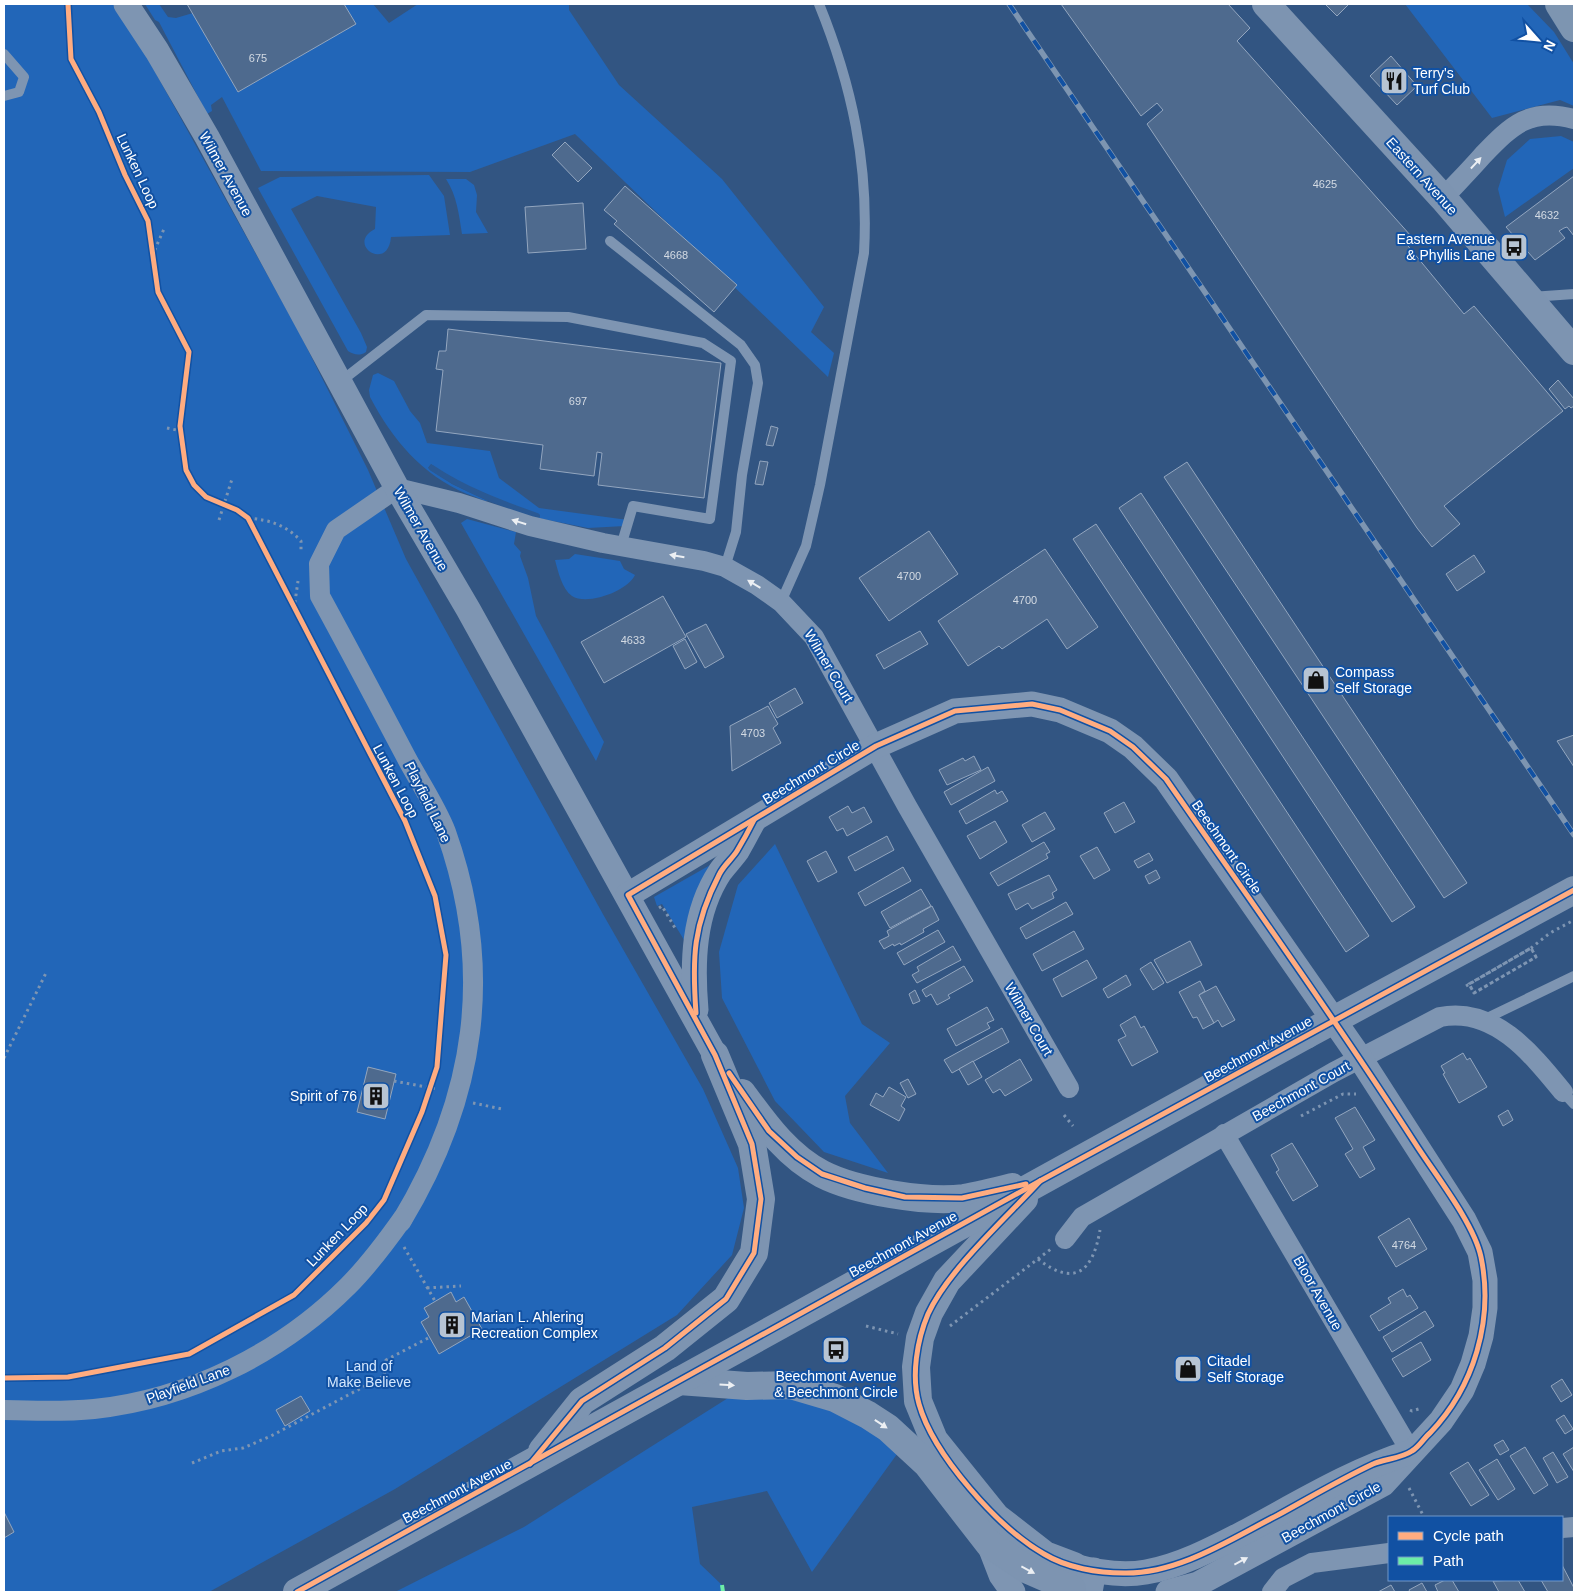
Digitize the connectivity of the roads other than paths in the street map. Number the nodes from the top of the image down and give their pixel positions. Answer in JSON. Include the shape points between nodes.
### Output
{"nodes":[{"id":1,"x":126,"y":4,"type":"edge"},
{"id":2,"x":819,"y":4,"type":"edge"},
{"id":3,"x":1266,"y":4,"type":"edge"},
{"id":4,"x":1559,"y":4,"type":"edge"},
{"id":5,"x":1574,"y":20,"type":"edge"},
{"id":6,"x":1574,"y":28,"type":"edge"},
{"id":7,"x":4,"y":54,"type":"edge"},
{"id":8,"x":4,"y":96,"type":"edge"},
{"id":9,"x":1574,"y":119,"type":"edge"},
{"id":10,"x":1443,"y":198,"type":"junction"},
{"id":11,"x":610,"y":241,"type":"dead end"},
{"id":12,"x":1574,"y":294,"type":"edge"},
{"id":13,"x":1528,"y":298,"type":"junction"},
{"id":14,"x":1574,"y":351,"type":"edge"},
{"id":15,"x":340,"y":382,"type":"junction"},
{"id":16,"x":397,"y":488,"type":"junction"},
{"id":17,"x":621,"y":546,"type":"junction"},
{"id":18,"x":725,"y":567,"type":"junction"},
{"id":19,"x":781,"y":602,"type":"junction"},
{"id":20,"x":876,"y":746,"type":"junction"},
{"id":21,"x":755,"y":819,"type":"junction"},
{"id":22,"x":1574,"y":890,"type":"edge"},
{"id":23,"x":628,"y":895,"type":"junction"},
{"id":24,"x":1574,"y":976,"type":"edge"},
{"id":25,"x":696,"y":1018,"type":"junction"},
{"id":26,"x":1483,"y":1020,"type":"junction"},
{"id":27,"x":716,"y":1055,"type":"junction"},
{"id":28,"x":1360,"y":1058,"type":"junction"},
{"id":29,"x":1069,"y":1088,"type":"dead end"},
{"id":30,"x":1569,"y":1098,"type":"edge"},
{"id":31,"x":1224,"y":1134,"type":"junction"},
{"id":32,"x":1040,"y":1181,"type":"junction"},
{"id":33,"x":1065,"y":1238,"type":"road end"},
{"id":34,"x":678,"y":1381,"type":"junction"},
{"id":35,"x":4,"y":1410,"type":"edge"},
{"id":36,"x":1411,"y":1452,"type":"junction"},
{"id":37,"x":530,"y":1464,"type":"junction"},
{"id":38,"x":989,"y":1544,"type":"junction"},
{"id":39,"x":1388,"y":1552,"type":"edge"},
{"id":40,"x":1081,"y":1584,"type":"edge"},
{"id":41,"x":1192,"y":1588,"type":"edge"},
{"id":42,"x":297,"y":1592,"type":"edge"},
{"id":43,"x":1013,"y":1592,"type":"edge"},
{"id":44,"x":1168,"y":1592,"type":"edge"},
{"id":45,"x":1272,"y":1592,"type":"edge"}],
"edges":[{"from":1,"to":15,"type":"street","name":"Wilmer Avenue","via":[[206,137]]},
{"from":2,"to":19,"type":"lane","via":[[837,48],[852,101],[864,173],[864,246],[806,546]]},
{"from":3,"to":10,"type":"main road","name":"Eastern Avenue"},
{"from":4,"to":5,"type":"highway"},
{"from":4,"to":6,"type":"highway"},
{"from":7,"to":8,"type":"lane","via":[[24,77],[19,92]]},
{"from":10,"to":9,"type":"street","one_way":true,"via":[[1508,128],[1543,115]]},
{"from":10,"to":13,"type":"main road","name":"Eastern Avenue"},
{"from":11,"to":18,"type":"lane","via":[[734,339],[755,365],[758,383],[736,532]]},
{"from":12,"to":13,"type":"lane"},
{"from":13,"to":14,"type":"main road","name":"Eastern Avenue"},
{"from":15,"to":16,"type":"street","name":"Wilmer Avenue"},
{"from":15,"to":17,"type":"lane","via":[[426,315],[568,317],[703,343],[731,361],[710,519],[633,506]]},
{"from":17,"to":16,"type":"street","name":"Wilmer Court","one_way":true,"via":[[530,526],[459,503]]},
{"from":16,"to":23,"type":"street","name":"Wilmer Avenue"},
{"from":16,"to":35,"type":"street","name":"Playfield Lane","via":[[336,530],[319,564],[320,596],[445,830],[461,882],[473,963],[472,1018],[454,1111],[439,1150],[422,1187],[376,1255],[319,1313],[251,1359],[176,1392],[136,1402],[55,1412]]},
{"from":18,"to":17,"type":"street","name":"Wilmer Court","one_way":true},
{"from":19,"to":18,"type":"street","name":"Wilmer Court","one_way":true},
{"from":19,"to":20,"type":"street","name":"Wilmer Court","via":[[814,637]]},
{"from":20,"to":21,"type":"street","name":"Beechmont Circle"},
{"from":20,"to":28,"type":"street","name":"Beechmont Circle","via":[[955,710],[1032,704],[1060,710],[1110,732],[1133,747],[1166,779]]},
{"from":20,"to":29,"type":"street","name":"Wilmer Court"},
{"from":21,"to":23,"type":"street","name":"Beechmont Circle"},
{"from":21,"to":25,"type":"street","via":[[737,852],[720,873],[705,905],[696,936],[693,966]]},
{"from":22,"to":32,"type":"main road","name":"Beechmont Avenue","bridge":true},
{"from":23,"to":25,"type":"street","name":"Wilmer Avenue"},
{"from":24,"to":26,"type":"lane"},
{"from":25,"to":27,"type":"street","name":"Wilmer Avenue"},
{"from":26,"to":28,"type":"street","name":"Beechmont Court","via":[[1456,1014],[1440,1017]]},
{"from":26,"to":30,"type":"street","name":"Beechmont Court","via":[[1522,1045]]},
{"from":27,"to":32,"type":"main road","via":[[769,1130],[797,1157],[822,1174],[864,1188],[905,1196],[962,1198]]},
{"from":27,"to":37,"type":"main road","via":[[752,1144],[761,1199],[754,1253],[726,1298],[666,1348],[582,1402]]},
{"from":28,"to":31,"type":"street","name":"Beechmont Court"},
{"from":28,"to":36,"type":"street","name":"Beechmont Circle","via":[[1464,1220],[1480,1252],[1485,1280],[1481,1336],[1462,1390],[1441,1421]]},
{"from":31,"to":33,"type":"street","name":"Beechmont Court","via":[[1082,1217]]},
{"from":31,"to":36,"type":"street","name":"Bloor Avenue"},
{"from":32,"to":34,"type":"main road","name":"Beechmont Avenue"},
{"from":32,"to":40,"type":"main road","via":[[947,1281],[929,1313],[920,1338],[916,1367],[918,1401],[934,1440],[996,1517]]},
{"from":34,"to":37,"type":"main road","name":"Beechmont Avenue"},
{"from":34,"to":38,"type":"main road","one_way":true,"via":[[791,1386],[835,1398],[868,1415],[888,1428],[926,1464]]},
{"from":36,"to":40,"type":"street","via":[[1376,1463],[1219,1546],[1188,1559],[1146,1572],[1125,1573]]},
{"from":41,"to":36,"type":"street","name":"Beechmont Circle","one_way":true,"via":[[1383,1484]]},
{"from":37,"to":42,"type":"main road","name":"Beechmont Avenue"},
{"from":38,"to":40,"type":"main road","one_way":true,"via":[[1028,1570]]},
{"from":38,"to":43,"type":"street","via":[[1001,1574]]},
{"from":39,"to":45,"type":"street","via":[[1312,1563],[1288,1575]]},
{"from":41,"to":44,"type":"street","name":"Beechmont Circle"}]}
